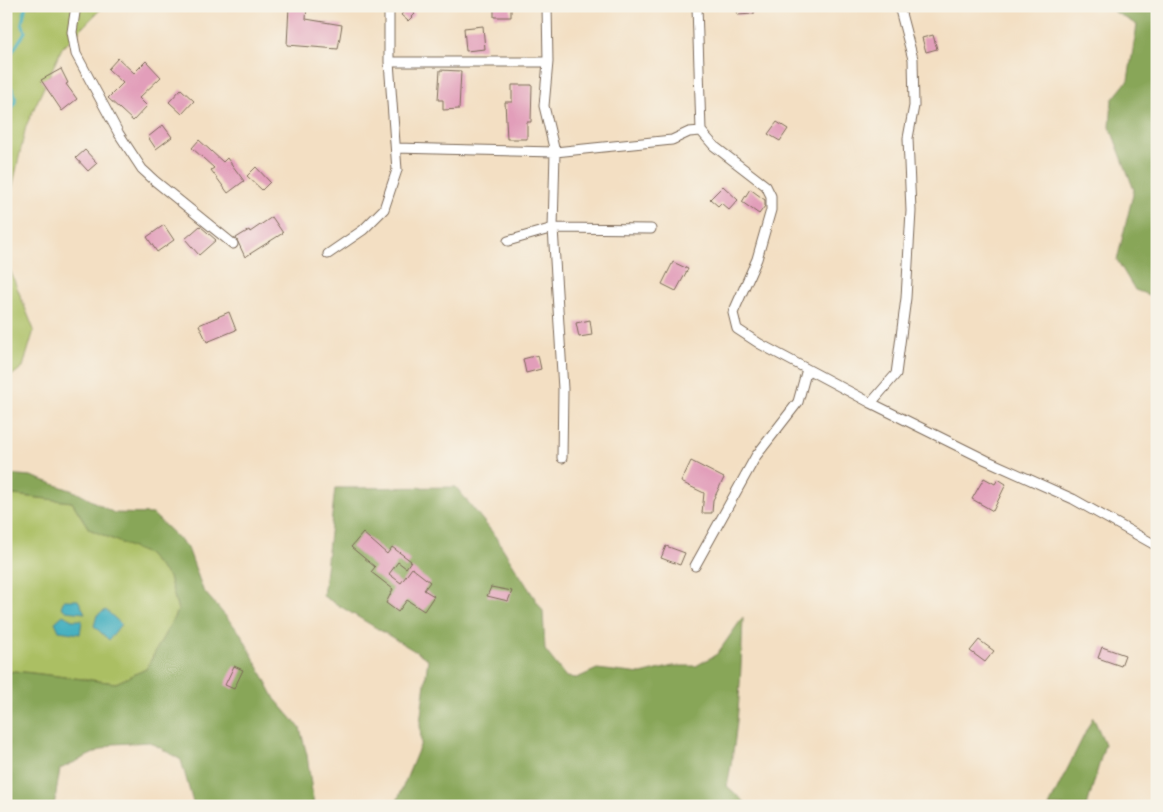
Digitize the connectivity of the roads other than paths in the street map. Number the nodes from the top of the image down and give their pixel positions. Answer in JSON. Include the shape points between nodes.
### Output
{"nodes":[{"id":1,"x":76,"y":6,"type":"edge"},
{"id":2,"x":388,"y":6,"type":"edge"},
{"id":3,"x":548,"y":6,"type":"edge"},
{"id":4,"x":697,"y":6,"type":"edge"},
{"id":5,"x":899,"y":6,"type":"edge"},
{"id":6,"x":389,"y":62,"type":"junction"},
{"id":7,"x":548,"y":62,"type":"junction"},
{"id":8,"x":701,"y":131,"type":"junction"},
{"id":9,"x":396,"y":148,"type":"junction"},
{"id":10,"x":555,"y":152,"type":"junction"},
{"id":11,"x":553,"y":228,"type":"junction"},
{"id":12,"x":651,"y":229,"type":"dead end"},
{"id":13,"x":508,"y":241,"type":"dead end"},
{"id":14,"x":233,"y":244,"type":"dead end"},
{"id":15,"x":328,"y":254,"type":"dead end"},
{"id":16,"x":807,"y":369,"type":"junction"},
{"id":17,"x":871,"y":404,"type":"junction"},
{"id":18,"x":562,"y":458,"type":"dead end"},
{"id":19,"x":1157,"y":546,"type":"edge"},
{"id":20,"x":695,"y":566,"type":"dead end"}],
"edges":[{"from":1,"to":14,"type":"street","via":[[72,32],[76,54],[119,134],[142,169]]},
{"from":2,"to":6,"type":"street"},
{"from":3,"to":7,"type":"street"},
{"from":4,"to":8,"type":"street"},
{"from":5,"to":17,"type":"street","via":[[913,59],[914,87],[908,138],[911,211],[906,298],[896,374]]},
{"from":6,"to":7,"type":"street"},
{"from":6,"to":9,"type":"street"},
{"from":7,"to":10,"type":"street","via":[[544,106]]},
{"from":8,"to":10,"type":"street","via":[[689,132],[672,140]]},
{"from":8,"to":16,"type":"street","via":[[714,146],[766,186],[771,196],[758,259],[733,313],[737,328]]},
{"from":9,"to":10,"type":"street"},
{"from":9,"to":15,"type":"street","via":[[397,170],[384,209],[364,230]]},
{"from":10,"to":11,"type":"street"},
{"from":11,"to":12,"type":"street"},
{"from":11,"to":13,"type":"street"},
{"from":11,"to":18,"type":"street","via":[[563,389]]},
{"from":16,"to":17,"type":"street"},
{"from":16,"to":20,"type":"street","via":[[798,402],[756,456]]},
{"from":17,"to":19,"type":"street","via":[[1073,499]]}]}
